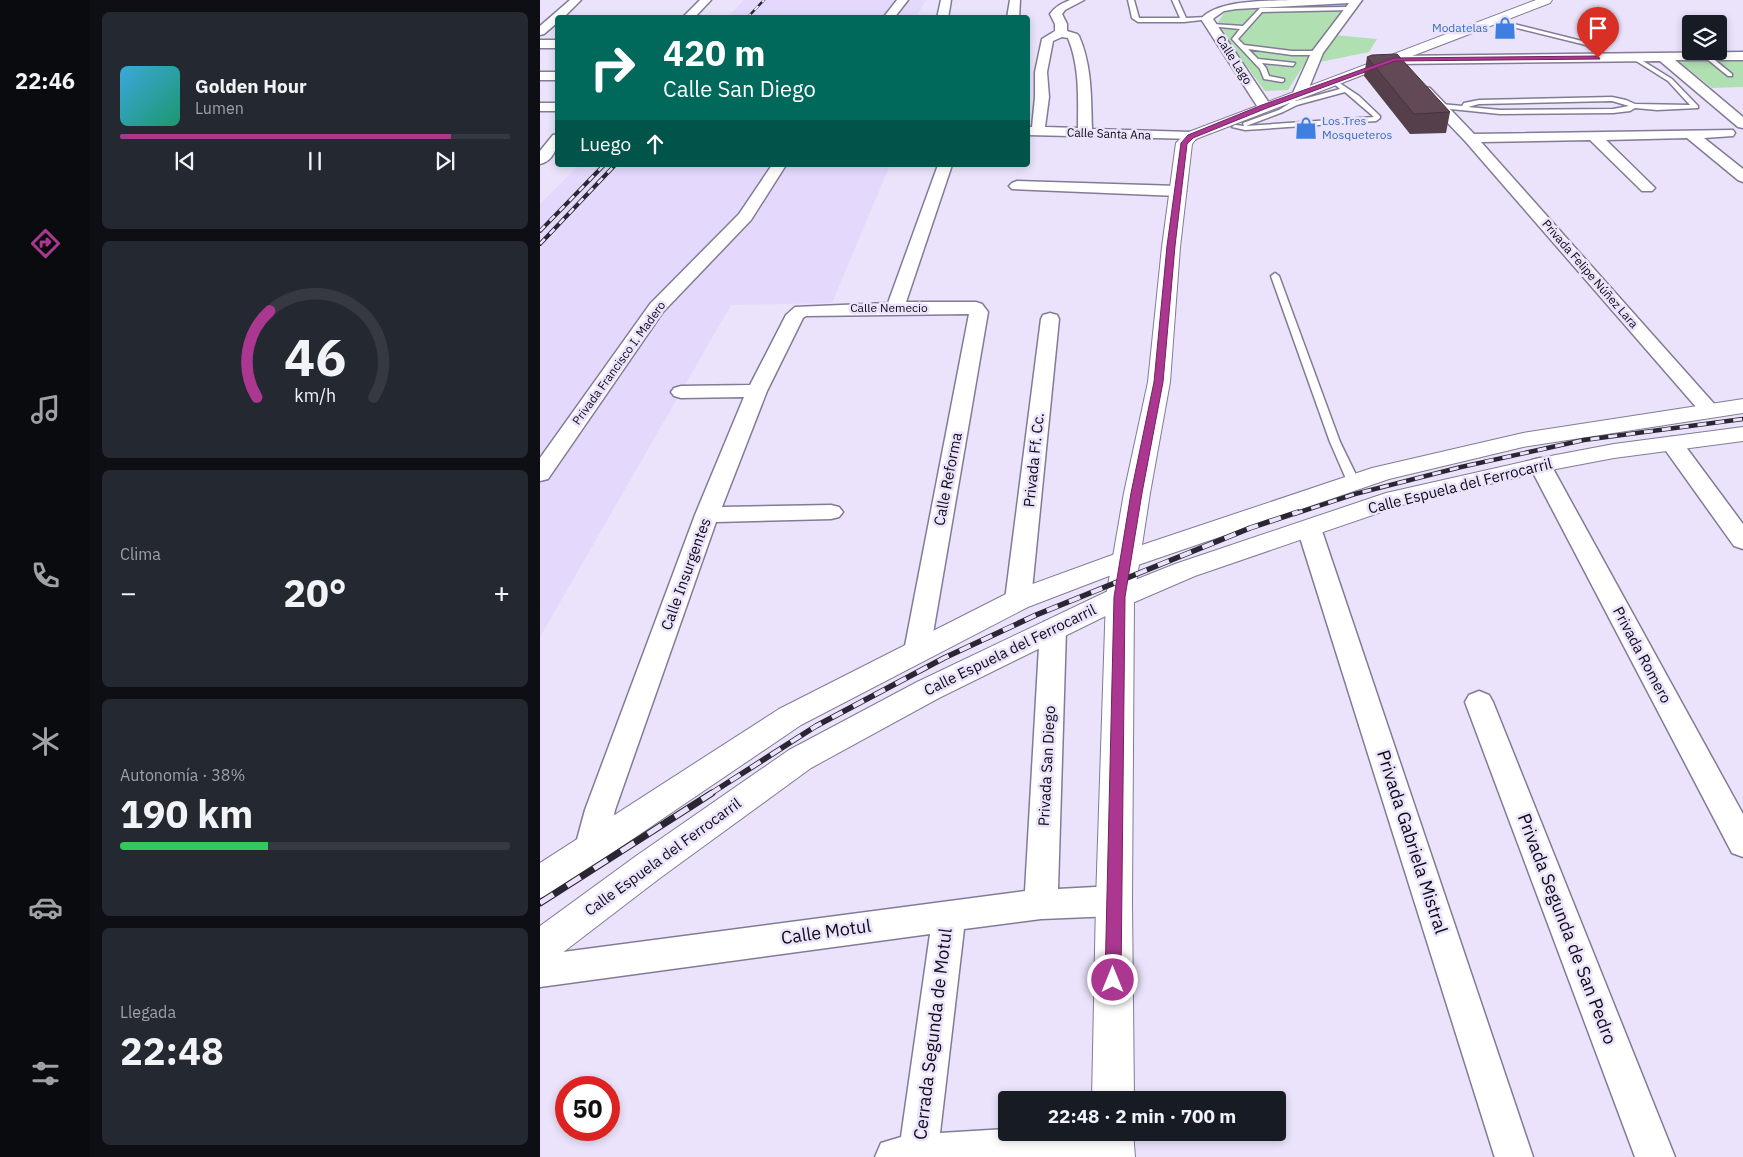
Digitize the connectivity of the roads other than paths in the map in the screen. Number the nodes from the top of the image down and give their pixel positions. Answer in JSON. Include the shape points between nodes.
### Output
{"nodes":[{"id":1,"x":576,"y":0,"type":"edge"},
{"id":2,"x":706,"y":0,"type":"edge"},
{"id":3,"x":903,"y":0,"type":"edge"},
{"id":4,"x":946,"y":0,"type":"edge"},
{"id":5,"x":1014,"y":0,"type":"edge"},
{"id":6,"x":1079,"y":0,"type":"edge"},
{"id":7,"x":1084,"y":0,"type":"edge"},
{"id":8,"x":1131,"y":0,"type":"edge"},
{"id":9,"x":1175,"y":0,"type":"edge"},
{"id":10,"x":1546,"y":0,"type":"edge"},
{"id":11,"x":1284,"y":2,"type":"edge"},
{"id":12,"x":1234,"y":3,"type":"edge"},
{"id":13,"x":1354,"y":3,"type":"edge"},
{"id":14,"x":1083,"y":13,"type":"dead end"},
{"id":15,"x":560,"y":15,"type":"edge"},
{"id":16,"x":690,"y":15,"type":"edge"},
{"id":17,"x":890,"y":15,"type":"edge"},
{"id":18,"x":943,"y":15,"type":"edge"},
{"id":19,"x":1013,"y":15,"type":"edge"},
{"id":20,"x":1210,"y":19,"type":"junction"},
{"id":21,"x":555,"y":20,"type":"edge"},
{"id":22,"x":1184,"y":20,"type":"junction"},
{"id":23,"x":1494,"y":21,"type":"junction"},
{"id":24,"x":1481,"y":26,"type":"junction"},
{"id":25,"x":1515,"y":26,"type":"junction"},
{"id":26,"x":1244,"y":28,"type":"junction"},
{"id":27,"x":1069,"y":30,"type":"junction"},
{"id":28,"x":540,"y":32,"type":"edge"},
{"id":29,"x":540,"y":44,"type":"edge"},
{"id":30,"x":555,"y":44,"type":"edge"},
{"id":31,"x":1242,"y":48,"type":"junction"},
{"id":32,"x":1317,"y":53,"type":"junction"},
{"id":33,"x":1601,"y":54,"type":"junction"},
{"id":34,"x":1727,"y":54,"type":"edge"},
{"id":35,"x":1743,"y":54,"type":"edge"},
{"id":36,"x":1682,"y":55,"type":"edge"},
{"id":37,"x":1682,"y":57,"type":"edge"},
{"id":38,"x":1635,"y":58,"type":"junction"},
{"id":39,"x":1663,"y":58,"type":"junction"},
{"id":40,"x":1396,"y":59,"type":"junction"},
{"id":41,"x":1712,"y":60,"type":"edge"},
{"id":42,"x":1256,"y":61,"type":"junction"},
{"id":43,"x":1292,"y":64,"type":"dead end"},
{"id":44,"x":1263,"y":68,"type":"junction"},
{"id":45,"x":540,"y":70,"type":"edge"},
{"id":46,"x":1289,"y":70,"type":"dead end"},
{"id":47,"x":555,"y":71,"type":"edge"},
{"id":48,"x":1730,"y":75,"type":"dead end"},
{"id":49,"x":540,"y":76,"type":"edge"},
{"id":50,"x":555,"y":76,"type":"edge"},
{"id":51,"x":1282,"y":80,"type":"dead end"},
{"id":52,"x":1340,"y":85,"type":"junction"},
{"id":53,"x":1293,"y":99,"type":"junction"},
{"id":54,"x":1264,"y":106,"type":"junction"},
{"id":55,"x":1441,"y":106,"type":"junction"},
{"id":56,"x":1633,"y":106,"type":"junction"},
{"id":57,"x":540,"y":107,"type":"edge"},
{"id":58,"x":555,"y":107,"type":"edge"},
{"id":59,"x":1464,"y":107,"type":"junction"},
{"id":60,"x":1743,"y":124,"type":"edge"},
{"id":61,"x":1033,"y":131,"type":"edge"},
{"id":62,"x":1085,"y":133,"type":"junction"},
{"id":63,"x":1728,"y":133,"type":"dead end"},
{"id":64,"x":1691,"y":134,"type":"junction"},
{"id":65,"x":1191,"y":136,"type":"junction"},
{"id":66,"x":1594,"y":136,"type":"junction"},
{"id":67,"x":1470,"y":138,"type":"junction"},
{"id":68,"x":549,"y":143,"type":"edge"},
{"id":69,"x":540,"y":160,"type":"edge"},
{"id":70,"x":778,"y":167,"type":"edge"},
{"id":71,"x":944,"y":167,"type":"edge"},
{"id":72,"x":1743,"y":177,"type":"edge"},
{"id":73,"x":1017,"y":186,"type":"dead end"},
{"id":74,"x":1647,"y":188,"type":"dead end"},
{"id":75,"x":1178,"y":191,"type":"junction"},
{"id":76,"x":1275,"y":276,"type":"dead end"},
{"id":77,"x":895,"y":308,"type":"junction"},
{"id":78,"x":976,"y":308,"type":"joint"},
{"id":79,"x":802,"y":311,"type":"joint"},
{"id":80,"x":1050,"y":319,"type":"dead end"},
{"id":81,"x":758,"y":391,"type":"junction"},
{"id":82,"x":682,"y":392,"type":"dead end"},
{"id":83,"x":1743,"y":406,"type":"edge"},
{"id":84,"x":1710,"y":411,"type":"junction"},
{"id":85,"x":1743,"y":434,"type":"edge"},
{"id":86,"x":1672,"y":444,"type":"junction"},
{"id":87,"x":1540,"y":465,"type":"junction"},
{"id":88,"x":540,"y":474,"type":"edge"},
{"id":89,"x":1354,"y":481,"type":"junction"},
{"id":90,"x":830,"y":512,"type":"dead end"},
{"id":91,"x":707,"y":515,"type":"junction"},
{"id":92,"x":1309,"y":528,"type":"junction"},
{"id":93,"x":1743,"y":541,"type":"edge"},
{"id":94,"x":1125,"y":560,"type":"junction"},
{"id":95,"x":1120,"y":597,"type":"junction"},
{"id":96,"x":1018,"y":600,"type":"junction"},
{"id":97,"x":1053,"y":629,"type":"junction"},
{"id":98,"x":917,"y":651,"type":"junction"},
{"id":99,"x":1479,"y":702,"type":"dead end"},
{"id":100,"x":1743,"y":844,"type":"edge"},
{"id":101,"x":591,"y":847,"type":"junction"},
{"id":102,"x":540,"y":882,"type":"edge"},
{"id":103,"x":1114,"y":901,"type":"junction"},
{"id":104,"x":1041,"y":904,"type":"junction"},
{"id":105,"x":949,"y":915,"type":"junction"},
{"id":106,"x":540,"y":948,"type":"edge"},
{"id":107,"x":540,"y":971,"type":"edge"},
{"id":108,"x":1112,"y":1091,"type":"edge"},
{"id":109,"x":1112,"y":1144,"type":"edge"},
{"id":110,"x":906,"y":1155,"type":"edge"},
{"id":111,"x":1514,"y":1155,"type":"dead end"},
{"id":112,"x":1655,"y":1157,"type":"edge"}],
"edges":[{"from":1,"to":15,"type":"street"},
{"from":2,"to":16,"type":"street"},
{"from":3,"to":17,"type":"street"},
{"from":4,"to":18,"type":"street"},
{"from":5,"to":19,"type":"street"},
{"from":6,"to":27,"type":"street","via":[[1061,8],[1056,14]]},
{"from":7,"to":14,"type":"street"},
{"from":8,"to":22,"type":"lane","via":[[1138,20]]},
{"from":9,"to":22,"type":"lane"},
{"from":10,"to":23,"type":"main road"},
{"from":11,"to":12,"type":"street"},
{"from":11,"to":13,"type":"street"},
{"from":12,"to":20,"type":"street","via":[[1217,10]]},
{"from":13,"to":26,"type":"lane","via":[[1260,10]]},
{"from":13,"to":32,"type":"street"},
{"from":20,"to":22,"type":"lane"},
{"from":20,"to":26,"type":"lane"},
{"from":20,"to":54,"type":"street","name":"Calle Lago"},
{"from":21,"to":28,"type":"street"},
{"from":23,"to":24,"type":"main road"},
{"from":23,"to":25,"type":"lane"},
{"from":24,"to":25,"type":"lane"},
{"from":24,"to":40,"type":"main road"},
{"from":25,"to":33,"type":"lane","via":[[1588,44]]},
{"from":26,"to":31,"type":"lane","via":[[1235,39]]},
{"from":27,"to":61,"type":"street","via":[[1048,39],[1041,72],[1042,98]]},
{"from":27,"to":62,"type":"street","via":[[1080,49]]},
{"from":29,"to":30,"type":"street"},
{"from":31,"to":32,"type":"lane"},
{"from":31,"to":42,"type":"lane"},
{"from":32,"to":53,"type":"street"},
{"from":33,"to":36,"type":"street"},
{"from":33,"to":40,"type":"street"},
{"from":34,"to":35,"type":"street"},
{"from":37,"to":39,"type":"street"},
{"from":38,"to":39,"type":"street"},
{"from":38,"to":40,"type":"street"},
{"from":38,"to":56,"type":"lane","via":[[1670,80],[1696,107]]},
{"from":39,"to":60,"type":"street"},
{"from":40,"to":52,"type":"main road"},
{"from":40,"to":55,"type":"street","name":"Privada Felipe Núñez Lara","via":[[1409,77]]},
{"from":41,"to":48,"type":"lane"},
{"from":42,"to":43,"type":"lane"},
{"from":42,"to":44,"type":"lane"},
{"from":44,"to":46,"type":"lane"},
{"from":44,"to":51,"type":"lane","via":[[1266,78]]},
{"from":45,"to":47,"type":"street"},
{"from":49,"to":50,"type":"street"},
{"from":52,"to":53,"type":"main road"},
{"from":52,"to":53,"type":"lane","via":[[1361,100],[1378,117],[1376,120],[1235,127],[1281,111]]},
{"from":53,"to":54,"type":"main road"},
{"from":54,"to":65,"type":"main road"},
{"from":55,"to":59,"type":"lane"},
{"from":55,"to":67,"type":"street","name":"Privada Felipe Núñez Lara"},
{"from":56,"to":59,"type":"lane","via":[[1612,111],[1500,112]]},
{"from":56,"to":59,"type":"lane","via":[[1612,98],[1480,102]]},
{"from":57,"to":58,"type":"street"},
{"from":61,"to":62,"type":"street","name":"Calle Santa Ana"},
{"from":62,"to":65,"type":"street","name":"Calle Santa Ana"},
{"from":63,"to":64,"type":"street"},
{"from":64,"to":66,"type":"street"},
{"from":64,"to":72,"type":"street"},
{"from":65,"to":75,"type":"main road","via":[[1184,143]]},
{"from":66,"to":67,"type":"street"},
{"from":66,"to":74,"type":"street"},
{"from":67,"to":84,"type":"street","name":"Privada Felipe Núñez Lara"},
{"from":68,"to":69,"type":"street"},
{"from":70,"to":88,"type":"street","name":"Privada Francisco I. Madero","via":[[745,217],[656,308]]},
{"from":71,"to":77,"type":"street"},
{"from":73,"to":75,"type":"street"},
{"from":75,"to":94,"type":"main road","via":[[1159,382]]},
{"from":76,"to":89,"type":"lane","via":[[1335,442]]},
{"from":77,"to":78,"type":"street","name":"Calle Nemecio"},
{"from":77,"to":79,"type":"street","name":"Calle Nemecio"},
{"from":78,"to":98,"type":"street","name":"Calle Reforma","via":[[979,312]]},
{"from":79,"to":81,"type":"street","name":"Calle Insurgentes","via":[[795,316]]},
{"from":80,"to":96,"type":"street","name":"Privada Ff. Cc."},
{"from":81,"to":82,"type":"street"},
{"from":81,"to":91,"type":"street","name":"Calle Insurgentes"},
{"from":83,"to":84,"type":"main road","name":"Calle Espuela del Ferrocarril"},
{"from":84,"to":89,"type":"main road","name":"Calle Espuela del Ferrocarril","via":[[1523,440]]},
{"from":85,"to":86,"type":"main road","name":"Calle Espuela del Ferrocarril"},
{"from":86,"to":87,"type":"main road","name":"Calle Espuela del Ferrocarril"},
{"from":86,"to":93,"type":"street"},
{"from":87,"to":92,"type":"main road","name":"Calle Espuela del Ferrocarril","via":[[1395,499]]},
{"from":87,"to":100,"type":"street","name":"Privada Romero"},
{"from":89,"to":94,"type":"main road","name":"Calle Espuela del Ferrocarril"},
{"from":90,"to":91,"type":"street"},
{"from":91,"to":101,"type":"street","name":"Calle Insurgentes","via":[[600,810]]},
{"from":92,"to":95,"type":"main road","name":"Calle Espuela del Ferrocarril","via":[[1185,570]]},
{"from":92,"to":111,"type":"street","name":"Privada Gabriela Mistral"},
{"from":94,"to":95,"type":"main road"},
{"from":94,"to":96,"type":"main road","name":"Calle Espuela del Ferrocarril"},
{"from":95,"to":97,"type":"main road","name":"Calle Espuela del Ferrocarril"},
{"from":95,"to":103,"type":"main road"},
{"from":96,"to":98,"type":"main road","name":"Calle Espuela del Ferrocarril"},
{"from":97,"to":104,"type":"street","name":"Privada San Diego"},
{"from":97,"to":106,"type":"main road","name":"Calle Espuela del Ferrocarril","via":[[928,690],[800,759]]},
{"from":98,"to":101,"type":"main road","name":"Calle Espuela del Ferrocarril","via":[[790,717]]},
{"from":99,"to":112,"type":"street","name":"Privada Segunda de San Pedro"},
{"from":101,"to":102,"type":"main road","name":"Calle Espuela del Ferrocarril"},
{"from":103,"to":104,"type":"street","name":"Calle Motul"},
{"from":103,"to":108,"type":"main road"},
{"from":104,"to":105,"type":"street","name":"Calle Motul"},
{"from":105,"to":107,"type":"street","name":"Calle Motul"},
{"from":105,"to":110,"type":"street","name":"Cerrada Segunda de Motul"},
{"from":109,"to":110,"type":"street"}]}
